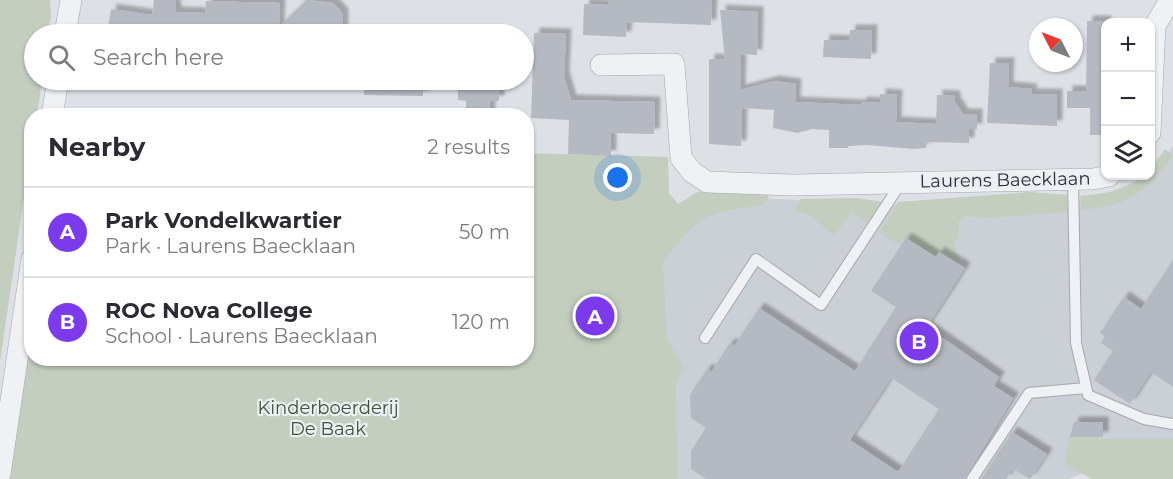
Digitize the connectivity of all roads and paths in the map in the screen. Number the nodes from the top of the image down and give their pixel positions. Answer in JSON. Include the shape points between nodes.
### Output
{"nodes":[{"id":1,"x":71,"y":0,"type":"edge"},
{"id":2,"x":1170,"y":0,"type":"edge"},
{"id":3,"x":67,"y":24,"type":"edge"},
{"id":4,"x":601,"y":65,"type":"dead end"},
{"id":5,"x":56,"y":90,"type":"edge"},
{"id":6,"x":53,"y":108,"type":"edge"},
{"id":7,"x":1150,"y":126,"type":"edge"},
{"id":8,"x":1101,"y":177,"type":"edge"},
{"id":9,"x":1073,"y":179,"type":"junction"},
{"id":10,"x":902,"y":182,"type":"junction"},
{"id":11,"x":24,"y":313,"type":"edge"},
{"id":12,"x":705,"y":338,"type":"dead end"},
{"id":13,"x":1086,"y":388,"type":"junction"},
{"id":14,"x":1173,"y":424,"type":"edge"},
{"id":15,"x":0,"y":474,"type":"edge"},
{"id":16,"x":972,"y":479,"type":"edge"}],
"edges":[{"from":1,"to":3,"type":"street"},
{"from":2,"to":7,"type":"street","via":[[1155,26]]},
{"from":4,"to":10,"type":"street","name":"Laurens Baecklaan","via":[[674,64],[681,158],[707,182]]},
{"from":5,"to":6,"type":"street"},
{"from":8,"to":9,"type":"street","name":"Laurens Baecklaan"},
{"from":9,"to":10,"type":"street","name":"Laurens Baecklaan"},
{"from":9,"to":13,"type":"lane","via":[[1076,343]]},
{"from":10,"to":12,"type":"lane","name":"Laurens Baecklaan","via":[[821,305],[756,259]]},
{"from":11,"to":15,"type":"street"},
{"from":13,"to":14,"type":"lane","via":[[1088,395],[1144,419]]},
{"from":13,"to":16,"type":"lane","via":[[1029,393]]}]}
